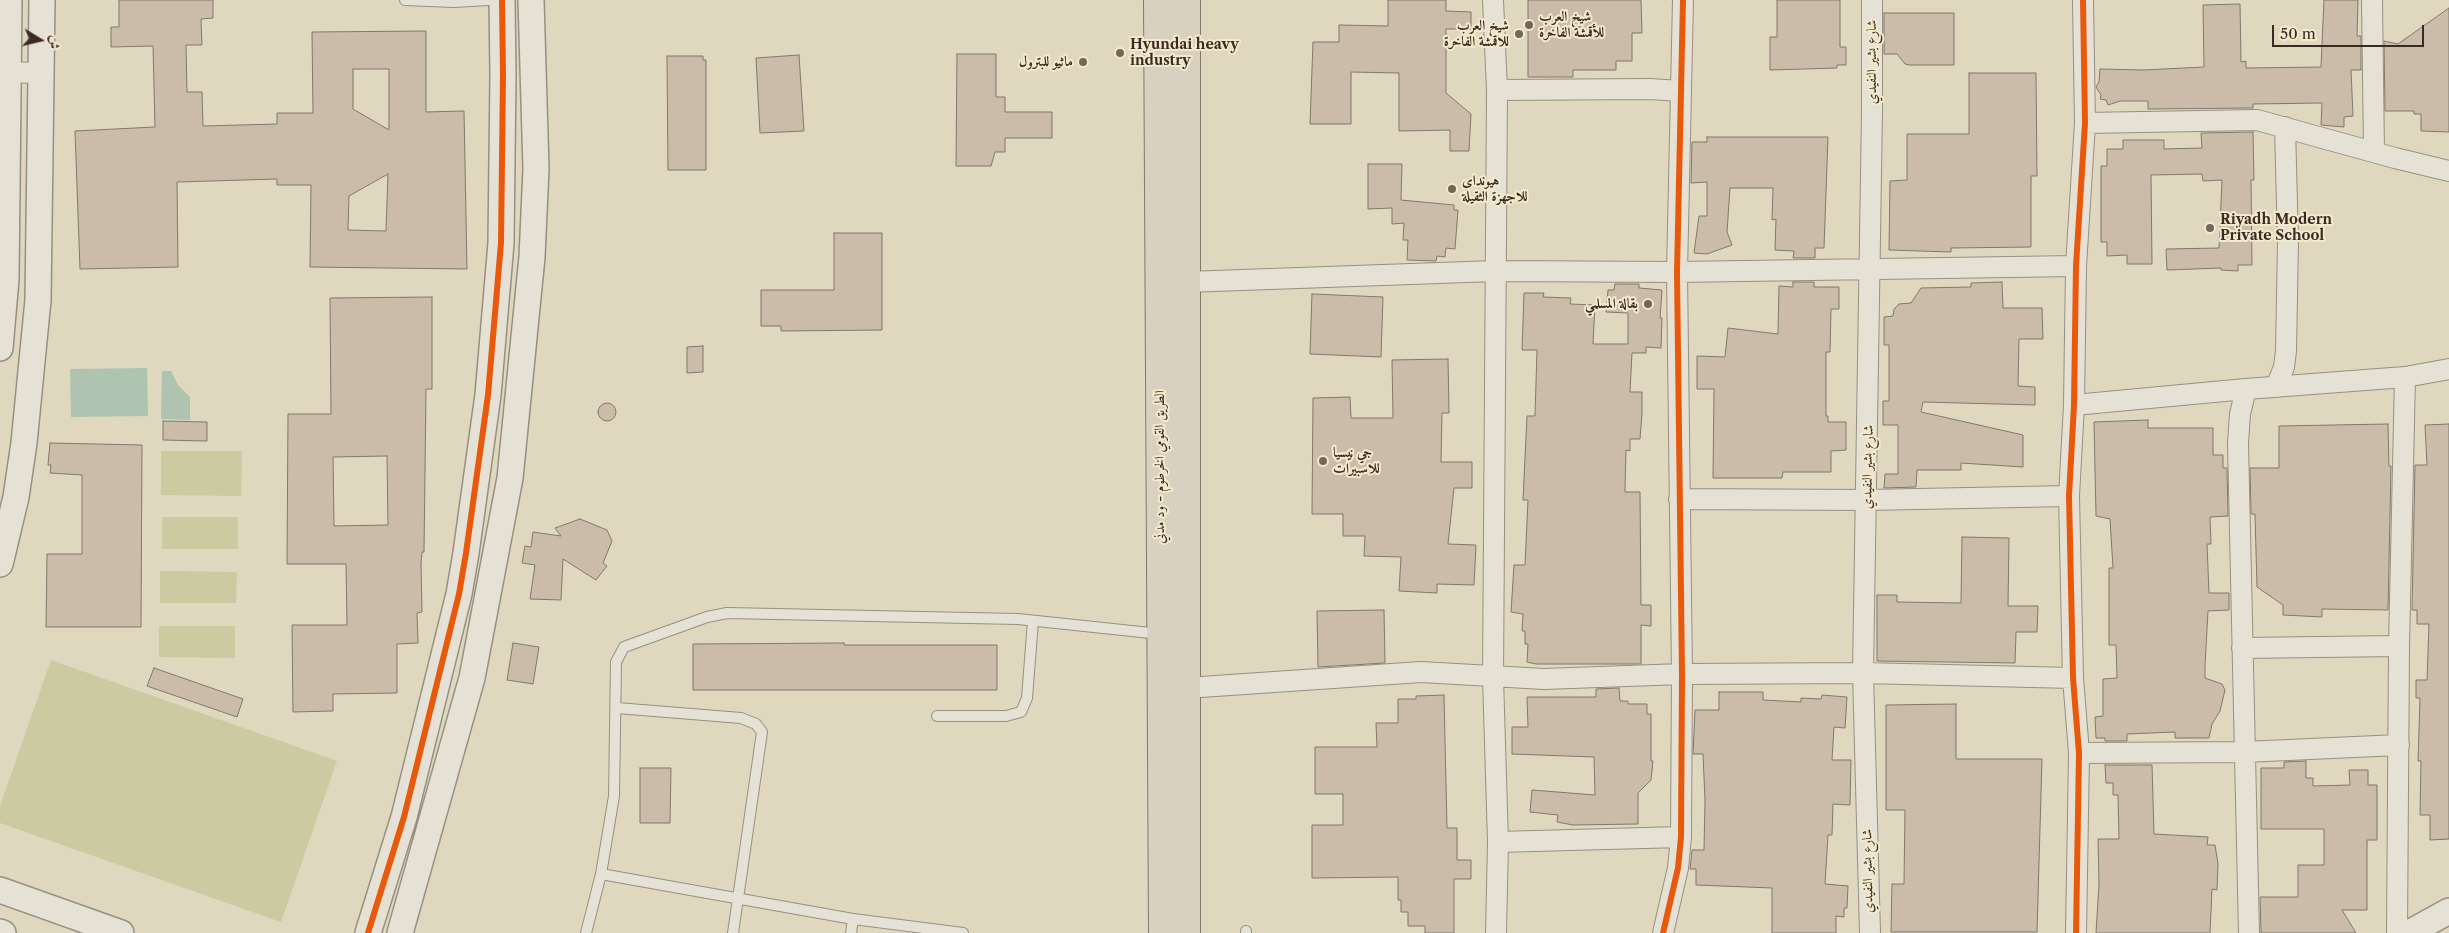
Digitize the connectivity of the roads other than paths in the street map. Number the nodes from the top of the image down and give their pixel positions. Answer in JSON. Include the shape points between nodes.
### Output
{"nodes":[{"id":1,"x":10,"y":0,"type":"edge"},
{"id":2,"x":42,"y":0,"type":"edge"},
{"id":3,"x":405,"y":0,"type":"edge"},
{"id":4,"x":489,"y":0,"type":"edge"},
{"id":5,"x":502,"y":0,"type":"edge"},
{"id":6,"x":531,"y":0,"type":"edge"},
{"id":7,"x":1158,"y":0,"type":"edge"},
{"id":8,"x":1186,"y":0,"type":"edge"},
{"id":9,"x":1198,"y":0,"type":"edge"},
{"id":10,"x":1493,"y":0,"type":"edge"},
{"id":11,"x":1683,"y":0,"type":"edge"},
{"id":12,"x":1872,"y":0,"type":"edge"},
{"id":13,"x":2084,"y":0,"type":"edge"},
{"id":14,"x":2372,"y":0,"type":"edge"},
{"id":15,"x":1186,"y":29,"type":"junction"},
{"id":16,"x":5,"y":72,"type":"edge"},
{"id":17,"x":42,"y":73,"type":"junction"},
{"id":18,"x":1497,"y":90,"type":"junction"},
{"id":19,"x":1680,"y":91,"type":"junction"},
{"id":20,"x":2086,"y":123,"type":"junction"},
{"id":21,"x":2285,"y":127,"type":"junction"},
{"id":22,"x":2374,"y":152,"type":"junction"},
{"id":23,"x":2449,"y":171,"type":"edge"},
{"id":24,"x":2076,"y":266,"type":"junction"},
{"id":25,"x":1870,"y":268,"type":"junction"},
{"id":26,"x":1495,"y":271,"type":"junction"},
{"id":27,"x":1677,"y":272,"type":"junction"},
{"id":28,"x":1186,"y":282,"type":"junction"},
{"id":29,"x":0,"y":348,"type":"edge"},
{"id":30,"x":2449,"y":368,"type":"edge"},
{"id":31,"x":2405,"y":377,"type":"junction"},
{"id":32,"x":2276,"y":387,"type":"junction"},
{"id":33,"x":2246,"y":389,"type":"junction"},
{"id":34,"x":2074,"y":405,"type":"junction"},
{"id":35,"x":2069,"y":496,"type":"junction"},
{"id":36,"x":1680,"y":499,"type":"junction"},
{"id":37,"x":1867,"y":500,"type":"junction"},
{"id":38,"x":0,"y":564,"type":"edge"},
{"id":39,"x":1033,"y":621,"type":"junction"},
{"id":40,"x":1161,"y":634,"type":"junction"},
{"id":41,"x":2399,"y":646,"type":"junction"},
{"id":42,"x":2242,"y":648,"type":"junction"},
{"id":43,"x":1863,"y":673,"type":"junction"},
{"id":44,"x":1682,"y":674,"type":"junction"},
{"id":45,"x":1493,"y":678,"type":"junction"},
{"id":46,"x":2073,"y":678,"type":"junction"},
{"id":47,"x":1186,"y":688,"type":"junction"},
{"id":48,"x":617,"y":708,"type":"junction"},
{"id":49,"x":938,"y":716,"type":"dead end"},
{"id":50,"x":2398,"y":745,"type":"junction"},
{"id":51,"x":2244,"y":752,"type":"junction"},
{"id":52,"x":2079,"y":753,"type":"junction"},
{"id":53,"x":1681,"y":837,"type":"junction"},
{"id":54,"x":1498,"y":842,"type":"junction"},
{"id":55,"x":601,"y":874,"type":"junction"},
{"id":56,"x":0,"y":890,"type":"edge"},
{"id":57,"x":740,"y":899,"type":"junction"},
{"id":58,"x":2449,"y":911,"type":"edge"},
{"id":59,"x":854,"y":919,"type":"junction"},
{"id":60,"x":372,"y":923,"type":"edge"},
{"id":61,"x":402,"y":928,"type":"edge"},
{"id":62,"x":121,"y":933,"type":"edge"},
{"id":63,"x":586,"y":933,"type":"edge"},
{"id":64,"x":733,"y":933,"type":"edge"},
{"id":65,"x":851,"y":933,"type":"edge"},
{"id":66,"x":963,"y":933,"type":"edge"},
{"id":67,"x":1163,"y":933,"type":"edge"},
{"id":68,"x":1186,"y":933,"type":"edge"},
{"id":69,"x":1496,"y":933,"type":"edge"},
{"id":70,"x":1663,"y":933,"type":"edge"},
{"id":71,"x":1870,"y":933,"type":"edge"},
{"id":72,"x":2076,"y":933,"type":"edge"},
{"id":73,"x":2249,"y":933,"type":"edge"},
{"id":74,"x":2397,"y":933,"type":"edge"},
{"id":75,"x":2409,"y":933,"type":"edge"}],
"edges":[{"from":1,"to":16,"type":"street"},
{"from":2,"to":17,"type":"street"},
{"from":3,"to":4,"type":"lane"},
{"from":5,"to":60,"type":"street","via":[[501,243],[486,405],[459,594],[404,817]]},
{"from":6,"to":61,"type":"street","via":[[536,169],[532,257],[510,478],[472,678]]},
{"from":7,"to":40,"type":"highway","name":"الطريق القومي الخرطوم - ود مدني"},
{"from":8,"to":15,"type":"highway","name":"الطريق القومي الخرطوم - ود مدني"},
{"from":9,"to":15,"type":"highway"},
{"from":10,"to":18,"type":"street"},
{"from":11,"to":19,"type":"street","via":[[1684,47]]},
{"from":12,"to":25,"type":"street","name":"شارع بشير النفيدي"},
{"from":13,"to":20,"type":"street"},
{"from":14,"to":22,"type":"street"},
{"from":15,"to":28,"type":"highway","name":"الطريق القومي الخرطوم - ود مدني"},
{"from":16,"to":17,"type":"street"},
{"from":16,"to":29,"type":"street","via":[[6,279]]},
{"from":17,"to":38,"type":"street","via":[[38,300],[24,443],[16,497]]},
{"from":18,"to":19,"type":"street","via":[[1650,88]]},
{"from":18,"to":26,"type":"street"},
{"from":19,"to":27,"type":"street"},
{"from":20,"to":21,"type":"street","via":[[2243,120]]},
{"from":20,"to":24,"type":"street"},
{"from":21,"to":22,"type":"street"},
{"from":21,"to":32,"type":"street","via":[[2286,351]]},
{"from":22,"to":23,"type":"street"},
{"from":24,"to":25,"type":"street"},
{"from":24,"to":34,"type":"street"},
{"from":25,"to":27,"type":"street"},
{"from":25,"to":37,"type":"street","name":"شارع بشير النفيدي"},
{"from":26,"to":27,"type":"street"},
{"from":26,"to":28,"type":"street"},
{"from":26,"to":45,"type":"street"},
{"from":27,"to":36,"type":"street"},
{"from":28,"to":47,"type":"highway","name":"الطريق القومي الخرطوم - ود مدني"},
{"from":30,"to":31,"type":"street"},
{"from":31,"to":32,"type":"street"},
{"from":31,"to":41,"type":"street"},
{"from":32,"to":33,"type":"street"},
{"from":33,"to":34,"type":"street"},
{"from":33,"to":42,"type":"street","via":[[2238,443]]},
{"from":34,"to":35,"type":"street"},
{"from":35,"to":37,"type":"street"},
{"from":35,"to":46,"type":"street"},
{"from":36,"to":37,"type":"street"},
{"from":36,"to":44,"type":"street"},
{"from":37,"to":43,"type":"street","name":"شارع بشير النفيدي"},
{"from":39,"to":40,"type":"lane"},
{"from":39,"to":48,"type":"lane","via":[[716,615],[624,647],[616,662]]},
{"from":39,"to":49,"type":"lane","via":[[1027,698],[1021,712],[1006,716]]},
{"from":40,"to":67,"type":"highway","name":"الطريق القومي الخرطوم - ود مدني"},
{"from":41,"to":42,"type":"street"},
{"from":41,"to":50,"type":"street"},
{"from":42,"to":51,"type":"street"},
{"from":43,"to":44,"type":"street"},
{"from":43,"to":46,"type":"street"},
{"from":43,"to":71,"type":"street","name":"شارع بشير النفيدي"},
{"from":44,"to":45,"type":"street"},
{"from":44,"to":53,"type":"street"},
{"from":45,"to":47,"type":"street","via":[[1421,672]]},
{"from":45,"to":54,"type":"street"},
{"from":46,"to":52,"type":"street"},
{"from":47,"to":68,"type":"highway","name":"الطريق القومي الخرطوم - ود مدني"},
{"from":48,"to":55,"type":"lane","via":[[614,796]]},
{"from":48,"to":57,"type":"lane","via":[[741,718],[756,724],[762,732]]},
{"from":50,"to":51,"type":"street"},
{"from":50,"to":74,"type":"street"},
{"from":51,"to":52,"type":"street"},
{"from":51,"to":73,"type":"street"},
{"from":52,"to":72,"type":"street"},
{"from":53,"to":54,"type":"street"},
{"from":53,"to":70,"type":"street","via":[[1678,868]]},
{"from":54,"to":69,"type":"street"},
{"from":55,"to":57,"type":"lane"},
{"from":55,"to":63,"type":"lane"},
{"from":56,"to":62,"type":"street"},
{"from":57,"to":59,"type":"lane"},
{"from":57,"to":64,"type":"lane"},
{"from":58,"to":75,"type":"street"},
{"from":59,"to":65,"type":"lane"},
{"from":59,"to":66,"type":"lane"},
{"from":60,"to":61,"type":"street"}]}
